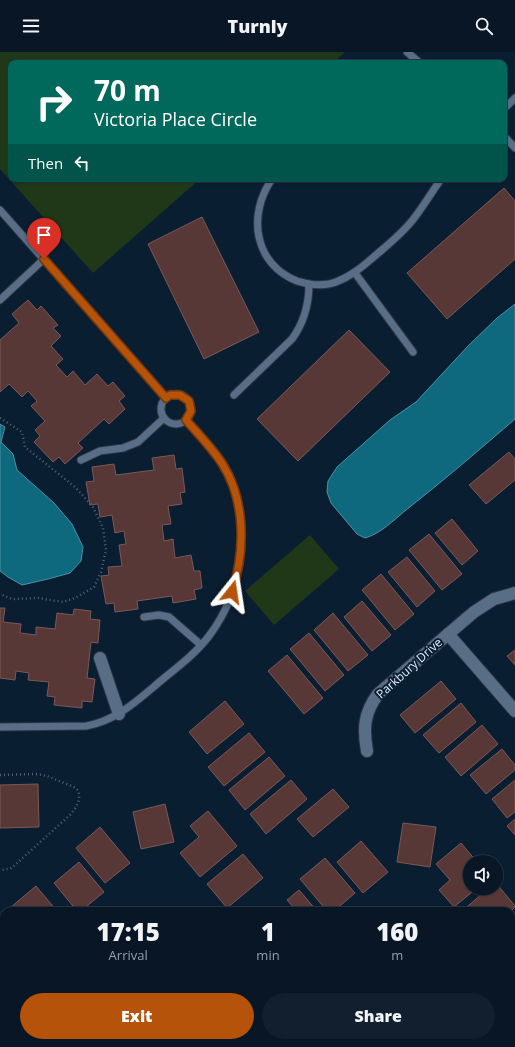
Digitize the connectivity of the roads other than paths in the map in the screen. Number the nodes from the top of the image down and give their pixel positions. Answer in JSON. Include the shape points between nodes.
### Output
{"nodes":[{"id":1,"x":407,"y":52,"type":"edge"},
{"id":2,"x":416,"y":60,"type":"edge"},
{"id":3,"x":515,"y":98,"type":"edge"},
{"id":4,"x":507,"y":106,"type":"edge"},
{"id":5,"x":507,"y":139,"type":"edge"},
{"id":6,"x":515,"y":148,"type":"edge"},
{"id":7,"x":270,"y":182,"type":"edge"},
{"id":8,"x":438,"y":182,"type":"edge"},
{"id":9,"x":0,"y":210,"type":"edge"},
{"id":10,"x":44,"y":259,"type":"junction"},
{"id":11,"x":355,"y":273,"type":"junction"},
{"id":12,"x":309,"y":284,"type":"junction"},
{"id":13,"x":0,"y":300,"type":"edge"},
{"id":14,"x":413,"y":352,"type":"dead end"},
{"id":15,"x":234,"y":395,"type":"dead end"},
{"id":16,"x":166,"y":398,"type":"junction"},
{"id":17,"x":164,"y":418,"type":"junction"},
{"id":18,"x":186,"y":420,"type":"junction"},
{"id":19,"x":81,"y":460,"type":"dead end"},
{"id":20,"x":515,"y":594,"type":"edge"},
{"id":21,"x":144,"y":617,"type":"dead end"},
{"id":22,"x":448,"y":634,"type":"junction"},
{"id":23,"x":201,"y":645,"type":"junction"},
{"id":24,"x":100,"y":658,"type":"dead end"},
{"id":25,"x":515,"y":711,"type":"edge"},
{"id":26,"x":119,"y":714,"type":"junction"},
{"id":27,"x":0,"y":727,"type":"edge"},
{"id":28,"x":367,"y":751,"type":"dead end"}],
"edges":[{"from":1,"to":2,"type":"lane"},
{"from":3,"to":4,"type":"lane"},
{"from":5,"to":6,"type":"lane"},
{"from":7,"to":12,"type":"lane","via":[[258,210],[258,233],[261,244],[271,262],[280,271]]},
{"from":8,"to":11,"type":"lane","via":[[405,229]]},
{"from":9,"to":10,"type":"lane"},
{"from":10,"to":13,"type":"lane"},
{"from":10,"to":16,"type":"lane"},
{"from":11,"to":12,"type":"lane","via":[[335,283],[313,286]]},
{"from":11,"to":14,"type":"lane"},
{"from":12,"to":15,"type":"lane","via":[[309,295],[299,330],[292,340]]},
{"from":16,"to":17,"type":"lane","via":[[161,410]]},
{"from":16,"to":18,"type":"lane","via":[[175,394],[185,397],[191,406]]},
{"from":17,"to":18,"type":"lane","via":[[172,424]]},
{"from":17,"to":19,"type":"lane","via":[[138,442],[100,451]]},
{"from":18,"to":23,"type":"lane","via":[[224,466],[235,492],[240,519],[241,546],[236,580],[222,614]]},
{"from":20,"to":22,"type":"street","name":"Parkbury Drive","via":[[494,599],[483,605]]},
{"from":21,"to":23,"type":"lane","via":[[169,617]]},
{"from":22,"to":25,"type":"street","name":"Parkbury Drive"},
{"from":22,"to":28,"type":"street","name":"Parkbury Drive","via":[[372,702],[365,724]]},
{"from":23,"to":26,"type":"lane"},
{"from":24,"to":26,"type":"street"},
{"from":26,"to":27,"type":"lane","via":[[86,726]]}]}
